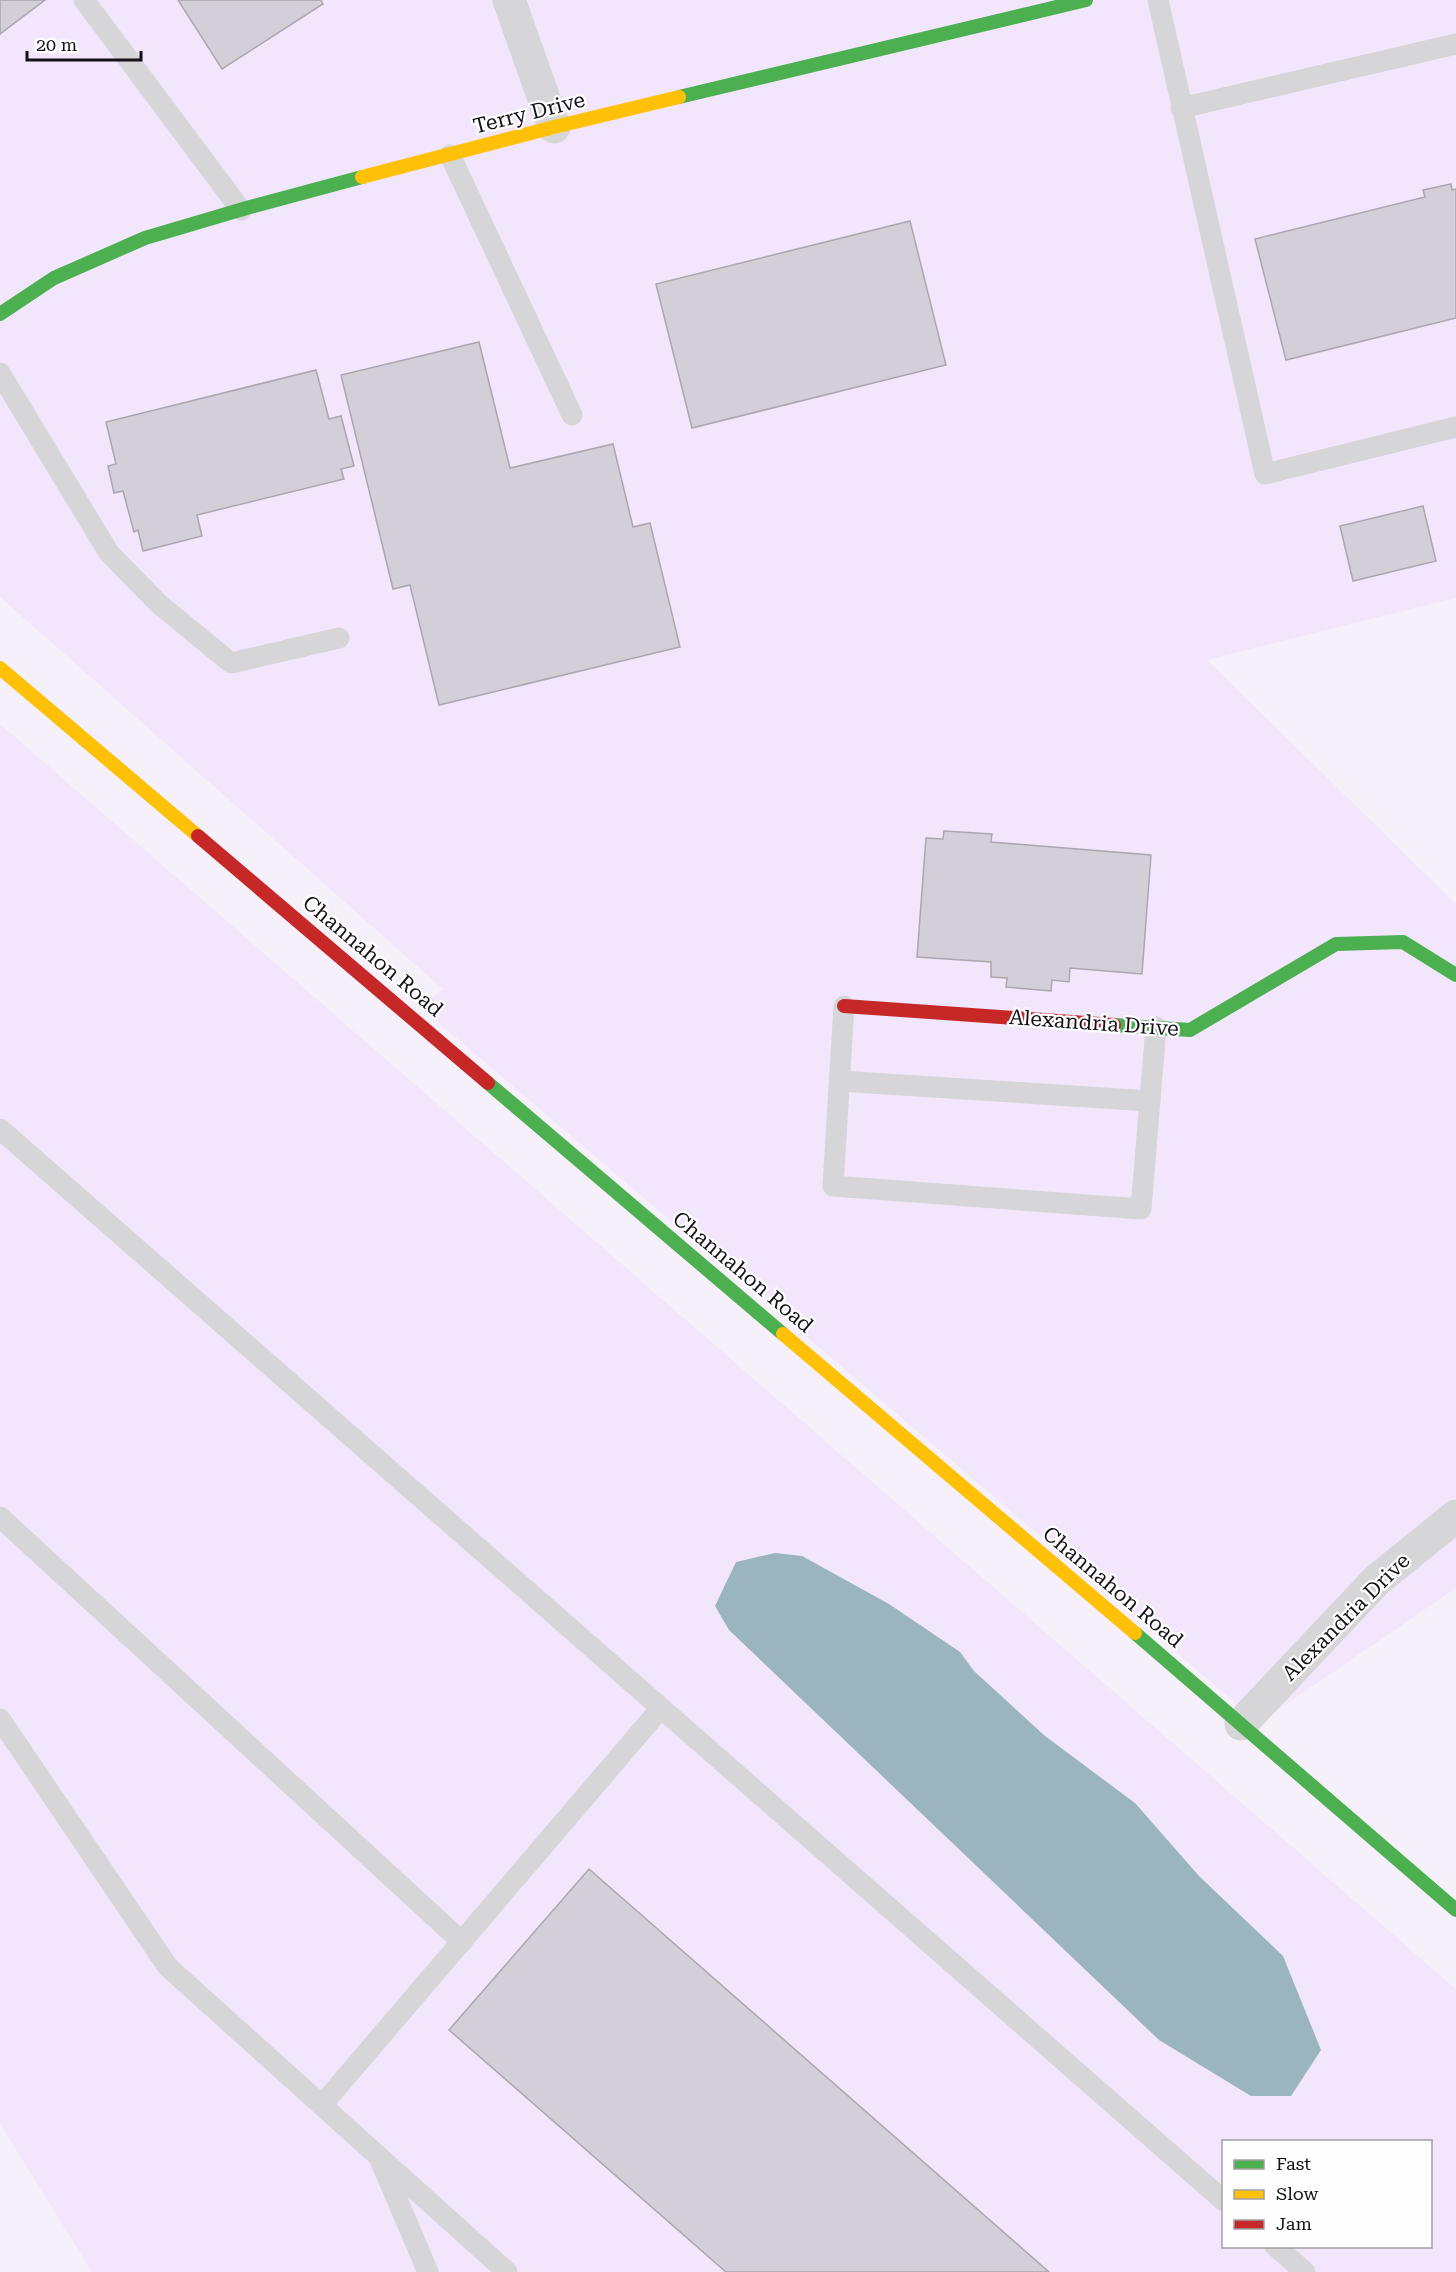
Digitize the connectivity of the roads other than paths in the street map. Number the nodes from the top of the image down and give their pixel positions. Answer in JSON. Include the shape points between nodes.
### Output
{"nodes":[{"id":1,"x":84,"y":0,"type":"edge"},
{"id":2,"x":509,"y":0,"type":"edge"},
{"id":3,"x":1086,"y":0,"type":"edge"},
{"id":4,"x":1158,"y":0,"type":"edge"},
{"id":5,"x":1022,"y":7,"type":"edge"},
{"id":6,"x":1456,"y":44,"type":"edge"},
{"id":7,"x":1181,"y":108,"type":"junction"},
{"id":8,"x":554,"y":127,"type":"junction"},
{"id":9,"x":450,"y":155,"type":"junction"},
{"id":10,"x":241,"y":210,"type":"junction"},
{"id":11,"x":0,"y":314,"type":"edge"},
{"id":12,"x":0,"y":374,"type":"edge"},
{"id":13,"x":572,"y":415,"type":"dead end"},
{"id":14,"x":1456,"y":427,"type":"edge"},
{"id":15,"x":339,"y":638,"type":"dead end"},
{"id":16,"x":0,"y":668,"type":"edge"},
{"id":17,"x":1456,"y":975,"type":"edge"},
{"id":18,"x":844,"y":1006,"type":"joint"},
{"id":19,"x":1156,"y":1027,"type":"junction"},
{"id":20,"x":840,"y":1081,"type":"junction"},
{"id":21,"x":1150,"y":1101,"type":"junction"},
{"id":22,"x":0,"y":1129,"type":"edge"},
{"id":23,"x":1456,"y":1516,"type":"edge"},
{"id":24,"x":0,"y":1517,"type":"edge"},
{"id":25,"x":661,"y":1708,"type":"junction"},
{"id":26,"x":0,"y":1719,"type":"edge"},
{"id":27,"x":1241,"y":1724,"type":"junction"},
{"id":28,"x":1456,"y":1910,"type":"edge"},
{"id":29,"x":462,"y":1942,"type":"junction"},
{"id":30,"x":322,"y":2105,"type":"junction"},
{"id":31,"x":378,"y":2156,"type":"junction"},
{"id":32,"x":1222,"y":2199,"type":"edge"},
{"id":33,"x":1276,"y":2248,"type":"edge"},
{"id":34,"x":428,"y":2272,"type":"edge"},
{"id":35,"x":507,"y":2272,"type":"edge"},
{"id":36,"x":1305,"y":2272,"type":"edge"}],
"edges":[{"from":1,"to":10,"type":"lane"},
{"from":2,"to":8,"type":"street"},
{"from":3,"to":5,"type":"main road","name":"Terry Drive"},
{"from":4,"to":7,"type":"lane"},
{"from":5,"to":8,"type":"main road","name":"Terry Drive"},
{"from":6,"to":7,"type":"lane"},
{"from":7,"to":14,"type":"lane","via":[[1265,474]]},
{"from":8,"to":9,"type":"main road","name":"Terry Drive"},
{"from":9,"to":10,"type":"main road","name":"Terry Drive"},
{"from":9,"to":13,"type":"lane"},
{"from":10,"to":11,"type":"main road","name":"Terry Drive","via":[[145,238],[54,278]]},
{"from":12,"to":15,"type":"lane","via":[[109,552],[159,604],[231,663]]},
{"from":16,"to":27,"type":"main road","name":"Channahon Road"},
{"from":17,"to":19,"type":"main road","name":"Alexandria Drive","via":[[1403,942],[1336,944],[1190,1030]]},
{"from":18,"to":19,"type":"main road","name":"Alexandria Drive"},
{"from":18,"to":20,"type":"lane"},
{"from":19,"to":21,"type":"lane"},
{"from":20,"to":21,"type":"lane"},
{"from":20,"to":21,"type":"lane","via":[[833,1186],[1141,1209]]},
{"from":22,"to":25,"type":"lane"},
{"from":23,"to":27,"type":"street","name":"Alexandria Drive","via":[[1377,1580]]},
{"from":24,"to":29,"type":"lane"},
{"from":25,"to":29,"type":"lane"},
{"from":25,"to":32,"type":"lane"},
{"from":26,"to":30,"type":"lane","via":[[168,1967]]},
{"from":27,"to":28,"type":"main road","name":"Channahon Road"},
{"from":29,"to":30,"type":"lane"},
{"from":30,"to":31,"type":"lane"},
{"from":31,"to":34,"type":"lane"},
{"from":31,"to":35,"type":"lane"},
{"from":33,"to":36,"type":"lane"}]}
